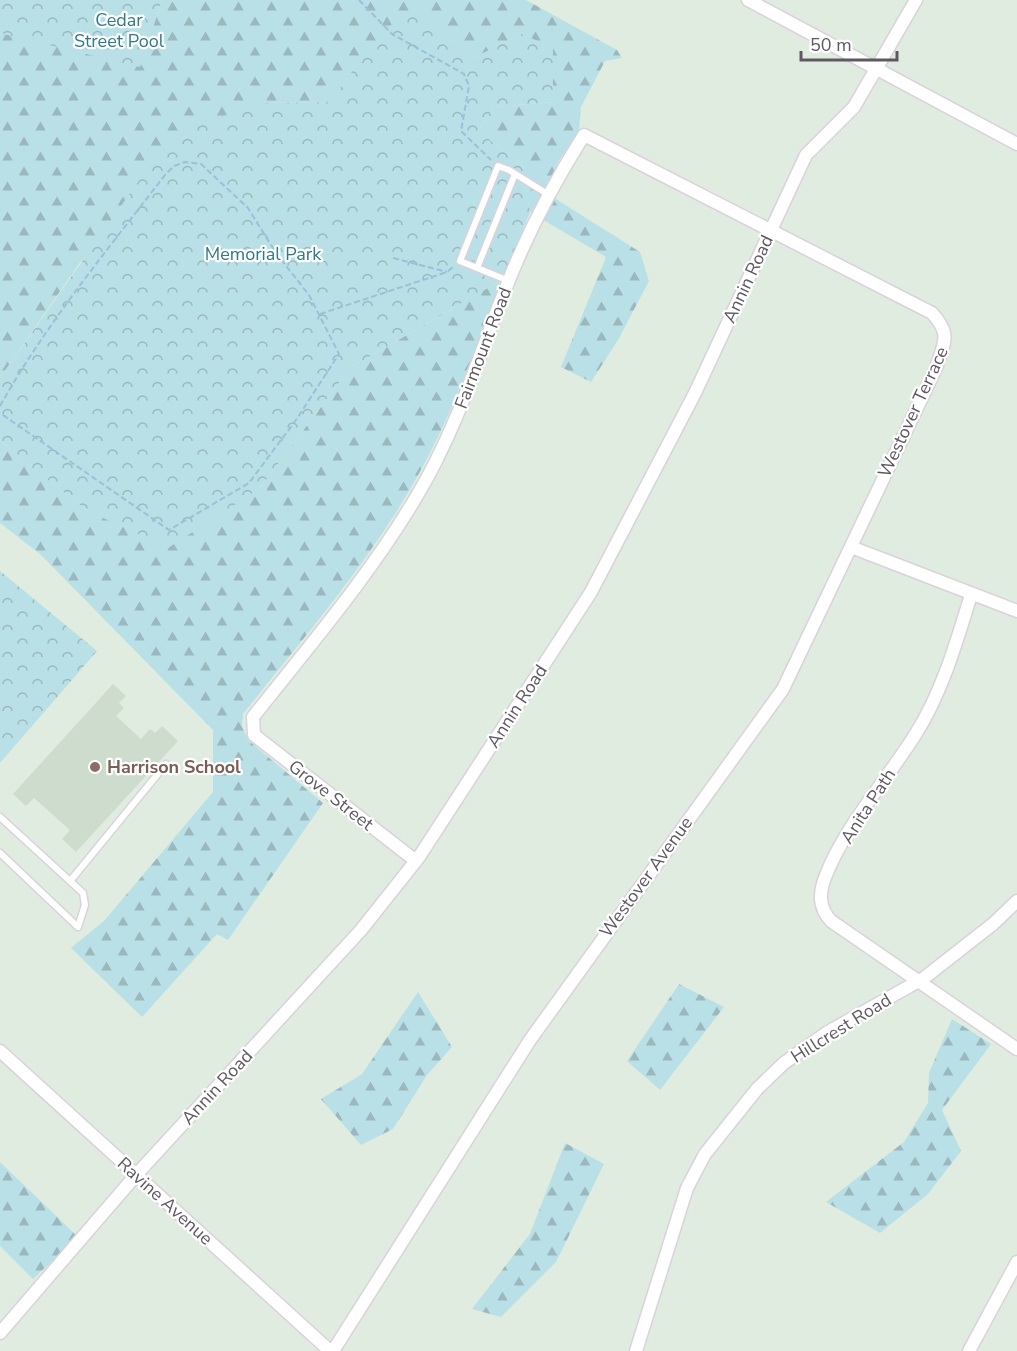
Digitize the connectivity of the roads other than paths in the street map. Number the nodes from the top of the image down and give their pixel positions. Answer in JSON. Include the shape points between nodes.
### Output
{"nodes":[{"id":1,"x":748,"y":0,"type":"edge"},
{"id":2,"x":916,"y":0,"type":"edge"},
{"id":3,"x":876,"y":69,"type":"junction"},
{"id":4,"x":1017,"y":144,"type":"edge"},
{"id":5,"x":516,"y":174,"type":"junction"},
{"id":6,"x":550,"y":196,"type":"junction"},
{"id":7,"x":771,"y":229,"type":"junction"},
{"id":8,"x":477,"y":268,"type":"junction"},
{"id":9,"x":509,"y":280,"type":"junction"},
{"id":10,"x":851,"y":547,"type":"junction"},
{"id":11,"x":971,"y":595,"type":"junction"},
{"id":12,"x":1017,"y":611,"type":"edge"},
{"id":13,"x":252,"y":726,"type":"joint"},
{"id":14,"x":166,"y":764,"type":"dead end"},
{"id":15,"x":0,"y":817,"type":"edge"},
{"id":16,"x":0,"y":853,"type":"edge"},
{"id":17,"x":416,"y":861,"type":"junction"},
{"id":18,"x":71,"y":880,"type":"junction"},
{"id":19,"x":1017,"y":901,"type":"edge"},
{"id":20,"x":918,"y":981,"type":"junction"},
{"id":21,"x":1017,"y":1049,"type":"edge"},
{"id":22,"x":0,"y":1051,"type":"edge"},
{"id":23,"x":136,"y":1175,"type":"junction"},
{"id":24,"x":1017,"y":1262,"type":"edge"},
{"id":25,"x":0,"y":1333,"type":"edge"},
{"id":26,"x":972,"y":1350,"type":"edge"},
{"id":27,"x":332,"y":1351,"type":"edge"},
{"id":28,"x":636,"y":1351,"type":"edge"}],
"edges":[{"from":1,"to":3,"type":"street"},
{"from":2,"to":3,"type":"street","name":"Annin Road"},
{"from":3,"to":4,"type":"street"},
{"from":3,"to":7,"type":"street","name":"Annin Road","via":[[854,107],[806,155]]},
{"from":5,"to":6,"type":"lane"},
{"from":5,"to":8,"type":"lane"},
{"from":5,"to":8,"type":"lane","via":[[498,166],[460,261]]},
{"from":6,"to":7,"type":"street","name":"Fairmount Road","via":[[584,135]]},
{"from":6,"to":9,"type":"street","name":"Fairmount Road"},
{"from":7,"to":10,"type":"street","name":"Westover Terrace","via":[[932,313],[942,324],[946,339]]},
{"from":7,"to":17,"type":"street","name":"Annin Road","via":[[695,393],[591,592]]},
{"from":8,"to":9,"type":"lane"},
{"from":9,"to":13,"type":"street","name":"Fairmount Road","via":[[449,433],[418,494],[353,590],[253,717]]},
{"from":10,"to":11,"type":"street"},
{"from":10,"to":27,"type":"street","name":"Westover Avenue","via":[[783,689],[530,1040]]},
{"from":11,"to":12,"type":"street"},
{"from":11,"to":20,"type":"street","name":"Anita Path","via":[[950,664],[916,733],[850,832],[826,874],[822,889],[822,911],[831,921]]},
{"from":13,"to":17,"type":"street","name":"Grove Street","via":[[254,735]]},
{"from":14,"to":18,"type":"lane"},
{"from":15,"to":18,"type":"lane"},
{"from":16,"to":18,"type":"lane","via":[[78,927],[85,905],[83,893]]},
{"from":17,"to":23,"type":"street","name":"Annin Road","via":[[362,930]]},
{"from":19,"to":20,"type":"street","name":"Hillcrest Road"},
{"from":20,"to":21,"type":"street","name":"Anita Path"},
{"from":20,"to":28,"type":"street","name":"Hillcrest Road","via":[[828,1032],[784,1063],[756,1089],[710,1146],[687,1188]]},
{"from":22,"to":23,"type":"street","name":"Ravine Avenue"},
{"from":23,"to":25,"type":"street","name":"Annin Road"},
{"from":23,"to":27,"type":"street","name":"Ravine Avenue"},
{"from":24,"to":26,"type":"street"}]}
